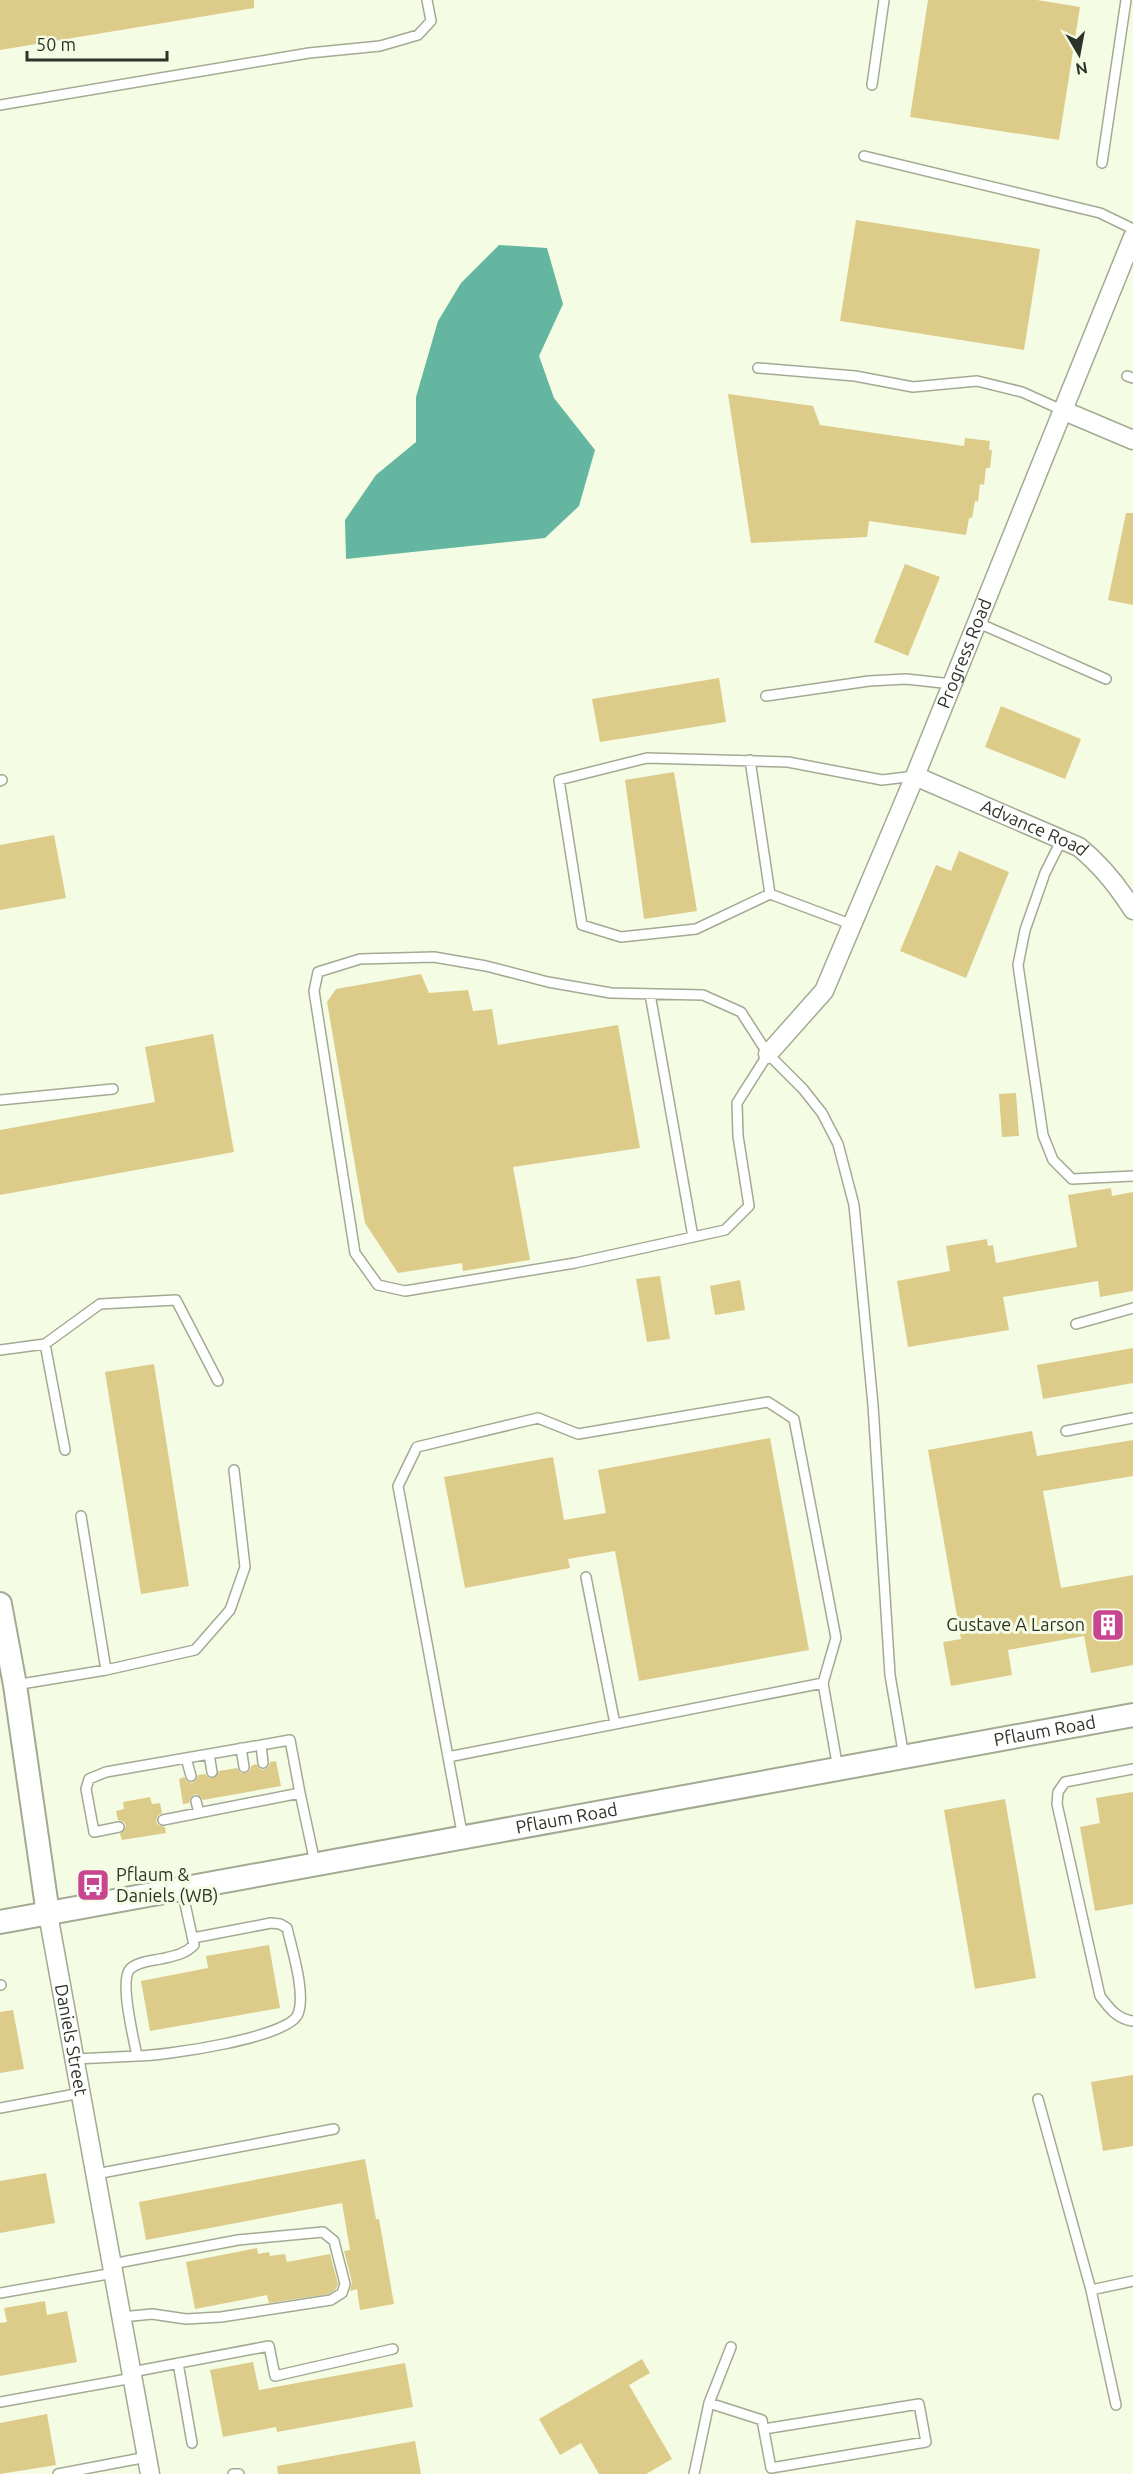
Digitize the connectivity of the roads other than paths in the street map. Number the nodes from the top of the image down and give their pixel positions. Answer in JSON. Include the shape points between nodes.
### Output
{"nodes":[{"id":1,"x":427,"y":0,"type":"edge"},
{"id":2,"x":884,"y":0,"type":"edge"},
{"id":3,"x":1126,"y":0,"type":"edge"},
{"id":4,"x":872,"y":85,"type":"dead end"},
{"id":5,"x":0,"y":105,"type":"edge"},
{"id":6,"x":864,"y":156,"type":"dead end"},
{"id":7,"x":1102,"y":163,"type":"dead end"},
{"id":8,"x":1133,"y":230,"type":"edge"},
{"id":9,"x":1133,"y":237,"type":"edge"},
{"id":10,"x":758,"y":368,"type":"dead end"},
{"id":11,"x":1062,"y":410,"type":"junction"},
{"id":12,"x":1133,"y":440,"type":"edge"},
{"id":13,"x":976,"y":622,"type":"junction"},
{"id":14,"x":1106,"y":679,"type":"dead end"},
{"id":15,"x":952,"y":684,"type":"junction"},
{"id":16,"x":766,"y":696,"type":"dead end"},
{"id":17,"x":750,"y":760,"type":"junction"},
{"id":18,"x":915,"y":776,"type":"junction"},
{"id":19,"x":1062,"y":839,"type":"junction"},
{"id":20,"x":770,"y":894,"type":"junction"},
{"id":21,"x":1133,"y":910,"type":"edge"},
{"id":22,"x":853,"y":925,"type":"junction"},
{"id":23,"x":650,"y":994,"type":"junction"},
{"id":24,"x":768,"y":1054,"type":"junction"},
{"id":25,"x":112,"y":1089,"type":"dead end"},
{"id":26,"x":0,"y":1100,"type":"edge"},
{"id":27,"x":1133,"y":1176,"type":"edge"},
{"id":28,"x":693,"y":1237,"type":"junction"},
{"id":29,"x":1133,"y":1308,"type":"edge"},
{"id":30,"x":1076,"y":1323,"type":"dead end"},
{"id":31,"x":45,"y":1344,"type":"junction"},
{"id":32,"x":0,"y":1350,"type":"edge"},
{"id":33,"x":218,"y":1381,"type":"dead end"},
{"id":34,"x":1133,"y":1418,"type":"edge"},
{"id":35,"x":1066,"y":1431,"type":"dead end"},
{"id":36,"x":65,"y":1450,"type":"dead end"},
{"id":37,"x":234,"y":1470,"type":"dead end"},
{"id":38,"x":81,"y":1516,"type":"dead end"},
{"id":39,"x":586,"y":1577,"type":"dead end"},
{"id":40,"x":0,"y":1605,"type":"edge"},
{"id":41,"x":106,"y":1670,"type":"junction"},
{"id":42,"x":823,"y":1683,"type":"junction"},
{"id":43,"x":15,"y":1685,"type":"junction"},
{"id":44,"x":1132,"y":1718,"type":"edge"},
{"id":45,"x":615,"y":1724,"type":"junction"},
{"id":46,"x":261,"y":1745,"type":"junction"},
{"id":47,"x":241,"y":1748,"type":"junction"},
{"id":48,"x":209,"y":1754,"type":"junction"},
{"id":49,"x":448,"y":1757,"type":"junction"},
{"id":50,"x":904,"y":1757,"type":"junction"},
{"id":51,"x":186,"y":1758,"type":"junction"},
{"id":52,"x":263,"y":1763,"type":"dead end"},
{"id":53,"x":244,"y":1767,"type":"dead end"},
{"id":54,"x":1133,"y":1768,"type":"edge"},
{"id":55,"x":838,"y":1769,"type":"junction"},
{"id":56,"x":212,"y":1772,"type":"dead end"},
{"id":57,"x":191,"y":1776,"type":"dead end"},
{"id":58,"x":269,"y":1788,"type":"dead end"},
{"id":59,"x":250,"y":1791,"type":"dead end"},
{"id":60,"x":300,"y":1793,"type":"junction"},
{"id":61,"x":219,"y":1797,"type":"dead end"},
{"id":62,"x":271,"y":1799,"type":"junction"},
{"id":63,"x":196,"y":1801,"type":"dead end"},
{"id":64,"x":252,"y":1803,"type":"junction"},
{"id":65,"x":221,"y":1809,"type":"junction"},
{"id":66,"x":199,"y":1813,"type":"junction"},
{"id":67,"x":163,"y":1820,"type":"dead end"},
{"id":68,"x":119,"y":1827,"type":"dead end"},
{"id":69,"x":463,"y":1838,"type":"junction"},
{"id":70,"x":315,"y":1865,"type":"junction"},
{"id":71,"x":182,"y":1890,"type":"junction"},
{"id":72,"x":48,"y":1914,"type":"junction"},
{"id":73,"x":0,"y":1922,"type":"edge"},
{"id":74,"x":193,"y":1938,"type":"junction"},
{"id":75,"x":1133,"y":2022,"type":"edge"},
{"id":76,"x":137,"y":2056,"type":"junction"},
{"id":77,"x":75,"y":2059,"type":"junction"},
{"id":78,"x":81,"y":2093,"type":"junction"},
{"id":79,"x":1038,"y":2098,"type":"dead end"},
{"id":80,"x":0,"y":2108,"type":"edge"},
{"id":81,"x":334,"y":2129,"type":"dead end"},
{"id":82,"x":96,"y":2174,"type":"junction"},
{"id":83,"x":113,"y":2269,"type":"junction"},
{"id":84,"x":1133,"y":2280,"type":"edge"},
{"id":85,"x":1091,"y":2290,"type":"junction"},
{"id":86,"x":0,"y":2293,"type":"edge"},
{"id":87,"x":122,"y":2317,"type":"junction"},
{"id":88,"x":731,"y":2347,"type":"dead end"},
{"id":89,"x":393,"y":2349,"type":"dead end"},
{"id":90,"x":178,"y":2363,"type":"junction"},
{"id":91,"x":133,"y":2375,"type":"junction"},
{"id":92,"x":0,"y":2402,"type":"edge"},
{"id":93,"x":709,"y":2403,"type":"junction"},
{"id":94,"x":1116,"y":2405,"type":"dead end"},
{"id":95,"x":764,"y":2429,"type":"junction"},
{"id":96,"x":192,"y":2443,"type":"dead end"},
{"id":97,"x":149,"y":2466,"type":"edge"},
{"id":98,"x":58,"y":2474,"type":"edge"},
{"id":99,"x":233,"y":2474,"type":"edge"},
{"id":100,"x":239,"y":2474,"type":"edge"},
{"id":101,"x":694,"y":2474,"type":"edge"}],
"edges":[{"from":1,"to":5,"type":"lane","via":[[430,21],[418,35],[380,46],[309,52]]},
{"from":2,"to":4,"type":"lane"},
{"from":3,"to":7,"type":"lane"},
{"from":6,"to":8,"type":"lane","via":[[1100,213]]},
{"from":9,"to":11,"type":"street","name":"Progress Road"},
{"from":10,"to":11,"type":"lane","via":[[855,376],[913,387],[977,381],[1022,392]]},
{"from":11,"to":12,"type":"street"},
{"from":11,"to":13,"type":"street","name":"Progress Road"},
{"from":13,"to":14,"type":"lane"},
{"from":13,"to":15,"type":"street","name":"Progress Road"},
{"from":15,"to":16,"type":"lane","via":[[906,679],[869,681]]},
{"from":15,"to":18,"type":"street","name":"Progress Road"},
{"from":17,"to":18,"type":"lane","via":[[788,762],[882,780]]},
{"from":17,"to":20,"type":"lane"},
{"from":17,"to":20,"type":"lane","via":[[647,758],[559,780],[582,925],[621,937],[696,929]]},
{"from":18,"to":19,"type":"street","name":"Advance Road"},
{"from":18,"to":22,"type":"street","name":"Progress Road"},
{"from":19,"to":21,"type":"street","name":"Advance Road","via":[[1096,861]]},
{"from":19,"to":27,"type":"lane","via":[[1025,930],[1018,965],[1042,1136],[1053,1160],[1072,1179]]},
{"from":20,"to":22,"type":"lane"},
{"from":22,"to":24,"type":"street","name":"Progress Road","via":[[824,991]]},
{"from":23,"to":24,"type":"lane","via":[[703,995],[741,1012]]},
{"from":23,"to":28,"type":"lane"},
{"from":23,"to":28,"type":"lane","via":[[611,993],[434,957],[360,959],[318,972],[314,991],[355,1253],[378,1285],[405,1291],[575,1263]]},
{"from":24,"to":28,"type":"lane","via":[[737,1103],[749,1206],[725,1230]]},
{"from":24,"to":50,"type":"lane","via":[[822,1113],[838,1144],[854,1205],[873,1405],[890,1675]]},
{"from":25,"to":26,"type":"lane"},
{"from":29,"to":30,"type":"lane"},
{"from":31,"to":32,"type":"lane"},
{"from":31,"to":33,"type":"lane","via":[[100,1304],[176,1300]]},
{"from":31,"to":36,"type":"lane"},
{"from":34,"to":35,"type":"lane"},
{"from":37,"to":41,"type":"lane","via":[[245,1567],[230,1610],[195,1650]]},
{"from":38,"to":41,"type":"lane"},
{"from":39,"to":45,"type":"lane"},
{"from":40,"to":43,"type":"street","name":"Daniels Street"},
{"from":41,"to":43,"type":"lane"},
{"from":42,"to":45,"type":"lane"},
{"from":42,"to":49,"type":"lane","via":[[836,1638],[794,1419],[768,1401],[578,1434],[538,1418],[417,1448],[398,1486]]},
{"from":42,"to":55,"type":"lane"},
{"from":43,"to":72,"type":"street","name":"Daniels Street"},
{"from":44,"to":50,"type":"street","name":"Pflaum Road"},
{"from":45,"to":49,"type":"lane"},
{"from":46,"to":47,"type":"lane"},
{"from":46,"to":52,"type":"lane"},
{"from":46,"to":60,"type":"lane","via":[[290,1740]]},
{"from":47,"to":48,"type":"lane"},
{"from":47,"to":53,"type":"lane"},
{"from":48,"to":51,"type":"lane"},
{"from":48,"to":56,"type":"lane"},
{"from":49,"to":69,"type":"lane"},
{"from":50,"to":55,"type":"street","name":"Pflaum Road"},
{"from":51,"to":57,"type":"lane"},
{"from":51,"to":68,"type":"lane","via":[[106,1772],[89,1779],[86,1789],[94,1832]]},
{"from":54,"to":75,"type":"lane","via":[[1065,1782],[1058,1791],[1100,1996],[1112,2013]]},
{"from":55,"to":69,"type":"street","name":"Pflaum Road"},
{"from":58,"to":62,"type":"lane"},
{"from":59,"to":64,"type":"lane"},
{"from":60,"to":62,"type":"lane"},
{"from":60,"to":70,"type":"lane"},
{"from":61,"to":65,"type":"lane"},
{"from":62,"to":64,"type":"lane"},
{"from":63,"to":66,"type":"lane"},
{"from":64,"to":65,"type":"lane"},
{"from":65,"to":66,"type":"lane"},
{"from":66,"to":67,"type":"lane"},
{"from":69,"to":70,"type":"street","name":"Pflaum Road"},
{"from":70,"to":71,"type":"street","name":"Pflaum Road"},
{"from":71,"to":72,"type":"street","name":"Pflaum Road"},
{"from":71,"to":74,"type":"lane"},
{"from":72,"to":73,"type":"street","name":"Pflaum Road"},
{"from":72,"to":77,"type":"street","name":"Daniels Street"},
{"from":74,"to":76,"type":"lane","via":[[194,1945],[187,1952],[141,1964],[126,1976]]},
{"from":74,"to":76,"type":"lane","via":[[272,1923],[287,1928],[297,1971],[298,2015],[289,2025],[238,2041]]},
{"from":76,"to":77,"type":"lane"},
{"from":77,"to":78,"type":"street","name":"Daniels Street"},
{"from":78,"to":80,"type":"lane"},
{"from":78,"to":82,"type":"street","name":"Daniels Street"},
{"from":79,"to":85,"type":"lane"},
{"from":81,"to":82,"type":"lane"},
{"from":82,"to":83,"type":"street","name":"Daniels Street"},
{"from":83,"to":86,"type":"lane"},
{"from":83,"to":87,"type":"street","name":"Daniels Street"},
{"from":83,"to":87,"type":"lane","via":[[238,2240],[323,2232],[334,2241],[345,2284],[342,2293],[332,2300],[289,2308],[198,2319],[152,2314]]},
{"from":84,"to":85,"type":"lane"},
{"from":85,"to":94,"type":"lane"},
{"from":87,"to":91,"type":"street","name":"Daniels Street"},
{"from":88,"to":93,"type":"lane"},
{"from":89,"to":90,"type":"lane","via":[[275,2376],[269,2346]]},
{"from":90,"to":91,"type":"lane"},
{"from":90,"to":96,"type":"lane"},
{"from":91,"to":92,"type":"lane"},
{"from":91,"to":97,"type":"street","name":"Daniels Street"},
{"from":93,"to":95,"type":"lane","via":[[762,2420]]},
{"from":93,"to":101,"type":"lane"},
{"from":95,"to":95,"type":"lane","via":[[771,2468],[926,2442],[919,2404]]},
{"from":97,"to":98,"type":"lane"},
{"from":99,"to":100,"type":"lane"}]}
